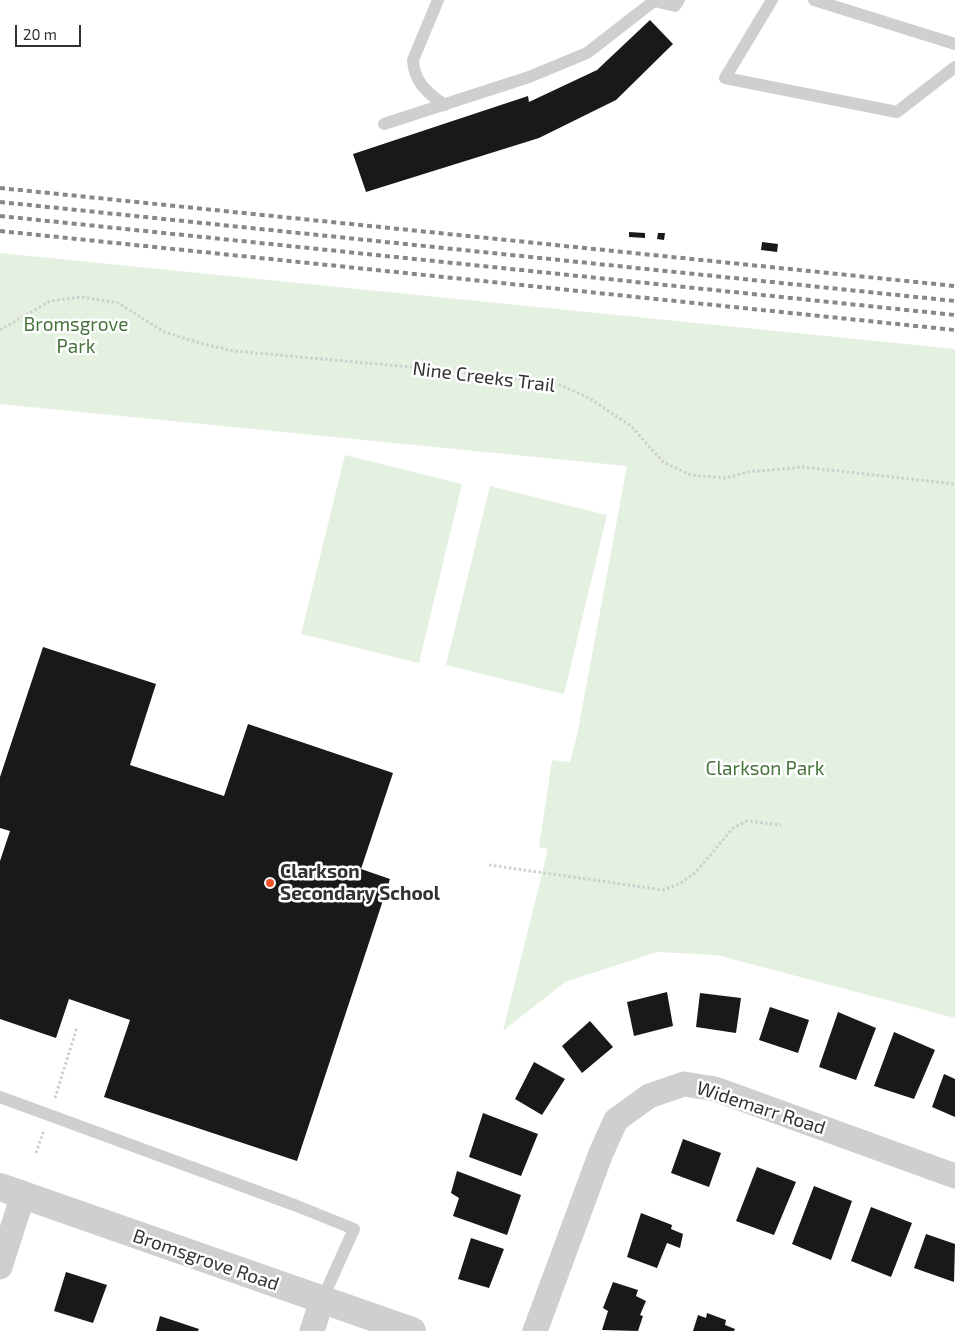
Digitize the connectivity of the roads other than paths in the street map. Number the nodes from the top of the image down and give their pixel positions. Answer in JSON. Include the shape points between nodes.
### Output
{"nodes":[{"id":1,"x":438,"y":0,"type":"edge"},
{"id":2,"x":679,"y":0,"type":"edge"},
{"id":3,"x":772,"y":0,"type":"edge"},
{"id":4,"x":814,"y":0,"type":"edge"},
{"id":5,"x":653,"y":1,"type":"edge"},
{"id":6,"x":955,"y":44,"type":"edge"},
{"id":7,"x":955,"y":67,"type":"edge"},
{"id":8,"x":445,"y":104,"type":"junction"},
{"id":9,"x":384,"y":124,"type":"dead end"},
{"id":10,"x":0,"y":1097,"type":"edge"},
{"id":11,"x":955,"y":1176,"type":"edge"},
{"id":12,"x":11,"y":1191,"type":"edge"},
{"id":13,"x":0,"y":1267,"type":"edge"},
{"id":14,"x":322,"y":1300,"type":"junction"},
{"id":15,"x":312,"y":1331,"type":"edge"},
{"id":16,"x":412,"y":1331,"type":"edge"},
{"id":17,"x":535,"y":1331,"type":"edge"}],
"edges":[{"from":1,"to":8,"type":"lane","via":[[413,60],[422,87]]},
{"from":2,"to":5,"type":"lane","via":[[675,6]]},
{"from":3,"to":7,"type":"lane","via":[[725,78],[898,112]]},
{"from":4,"to":6,"type":"lane"},
{"from":5,"to":8,"type":"lane","via":[[588,53],[529,77]]},
{"from":8,"to":9,"type":"lane"},
{"from":10,"to":14,"type":"lane","via":[[354,1229]]},
{"from":11,"to":17,"type":"street","name":"Widemarr Road","via":[[715,1089],[684,1084],[649,1096],[616,1120],[612,1128]]},
{"from":12,"to":13,"type":"street"},
{"from":12,"to":14,"type":"street","name":"Bromsgrove Road"},
{"from":14,"to":15,"type":"street"},
{"from":14,"to":16,"type":"street","name":"Bromsgrove Road"}]}
